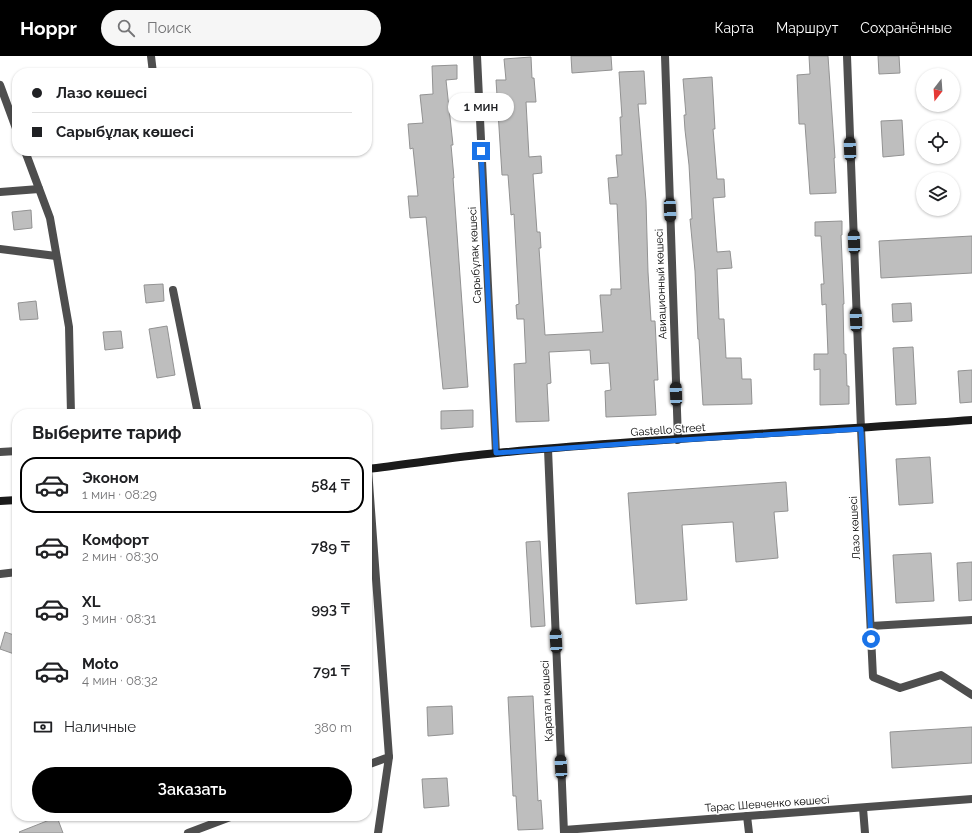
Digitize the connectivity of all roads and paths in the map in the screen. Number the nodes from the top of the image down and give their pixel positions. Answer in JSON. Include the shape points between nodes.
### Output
{"nodes":[{"id":1,"x":151,"y":56,"type":"edge"},
{"id":2,"x":476,"y":56,"type":"edge"},
{"id":3,"x":665,"y":56,"type":"edge"},
{"id":4,"x":846,"y":56,"type":"edge"},
{"id":5,"x":152,"y":68,"type":"edge"},
{"id":6,"x":0,"y":86,"type":"edge"},
{"id":7,"x":12,"y":118,"type":"edge"},
{"id":8,"x":27,"y":156,"type":"edge"},
{"id":9,"x":39,"y":189,"type":"junction"},
{"id":10,"x":0,"y":192,"type":"edge"},
{"id":11,"x":0,"y":248,"type":"edge"},
{"id":12,"x":56,"y":256,"type":"junction"},
{"id":13,"x":173,"y":290,"type":"dead end"},
{"id":14,"x":71,"y":409,"type":"edge"},
{"id":15,"x":197,"y":409,"type":"edge"},
{"id":16,"x":972,"y":420,"type":"edge"},
{"id":17,"x":861,"y":429,"type":"junction"},
{"id":18,"x":678,"y":440,"type":"junction"},
{"id":19,"x":548,"y":449,"type":"junction"},
{"id":20,"x":12,"y":451,"type":"edge"},
{"id":21,"x":0,"y":452,"type":"edge"},
{"id":22,"x":496,"y":453,"type":"junction"},
{"id":23,"x":372,"y":468,"type":"edge"},
{"id":24,"x":12,"y":500,"type":"edge"},
{"id":25,"x":0,"y":501,"type":"edge"},
{"id":26,"x":372,"y":534,"type":"edge"},
{"id":27,"x":12,"y":573,"type":"edge"},
{"id":28,"x":0,"y":574,"type":"edge"},
{"id":29,"x":972,"y":620,"type":"edge"},
{"id":30,"x":871,"y":626,"type":"junction"},
{"id":31,"x":972,"y":695,"type":"edge"},
{"id":32,"x":389,"y":757,"type":"junction"},
{"id":33,"x":372,"y":763,"type":"edge"},
{"id":34,"x":972,"y":799,"type":"edge"},
{"id":35,"x":863,"y":808,"type":"junction"},
{"id":36,"x":747,"y":816,"type":"junction"},
{"id":37,"x":219,"y":821,"type":"edge"},
{"id":38,"x":564,"y":831,"type":"edge"},
{"id":39,"x":188,"y":833,"type":"edge"},
{"id":40,"x":378,"y":833,"type":"edge"},
{"id":41,"x":749,"y":833,"type":"edge"},
{"id":42,"x":865,"y":833,"type":"edge"}],
"edges":[{"from":1,"to":5,"type":"street"},
{"from":2,"to":22,"type":"street","name":"Сарыбұлақ көшесі"},
{"from":3,"to":18,"type":"street","name":"Авиационный көшесі"},
{"from":4,"to":17,"type":"street","name":"Лазо көшесі"},
{"from":6,"to":7,"type":"street"},
{"from":8,"to":9,"type":"street"},
{"from":9,"to":10,"type":"street"},
{"from":9,"to":12,"type":"street","via":[[50,218]]},
{"from":11,"to":12,"type":"street"},
{"from":12,"to":14,"type":"street","via":[[69,327]]},
{"from":13,"to":15,"type":"street"},
{"from":16,"to":17,"type":"street","name":"Gastello Street"},
{"from":17,"to":18,"type":"street","name":"Gastello Street"},
{"from":17,"to":30,"type":"street","name":"Лазо көшесі"},
{"from":18,"to":19,"type":"street","name":"Gastello Street"},
{"from":19,"to":22,"type":"street","name":"Gastello Street"},
{"from":19,"to":38,"type":"street","name":"Қаратал көшесі"},
{"from":20,"to":21,"type":"street"},
{"from":22,"to":23,"type":"street","name":"Gastello Street"},
{"from":24,"to":25,"type":"street"},
{"from":26,"to":32,"type":"street"},
{"from":27,"to":28,"type":"street"},
{"from":29,"to":30,"type":"street"},
{"from":30,"to":31,"type":"street","name":"Лазо көшесі","via":[[873,676],[900,688],[941,675]]},
{"from":32,"to":33,"type":"street"},
{"from":32,"to":40,"type":"street"},
{"from":34,"to":35,"type":"street","name":"Тарас Шевченко көшесі"},
{"from":35,"to":36,"type":"street","name":"Тарас Шевченко көшесі"},
{"from":35,"to":42,"type":"street"},
{"from":36,"to":38,"type":"street","name":"Тарас Шевченко көшесі"},
{"from":36,"to":41,"type":"street"},
{"from":37,"to":39,"type":"street"}]}
